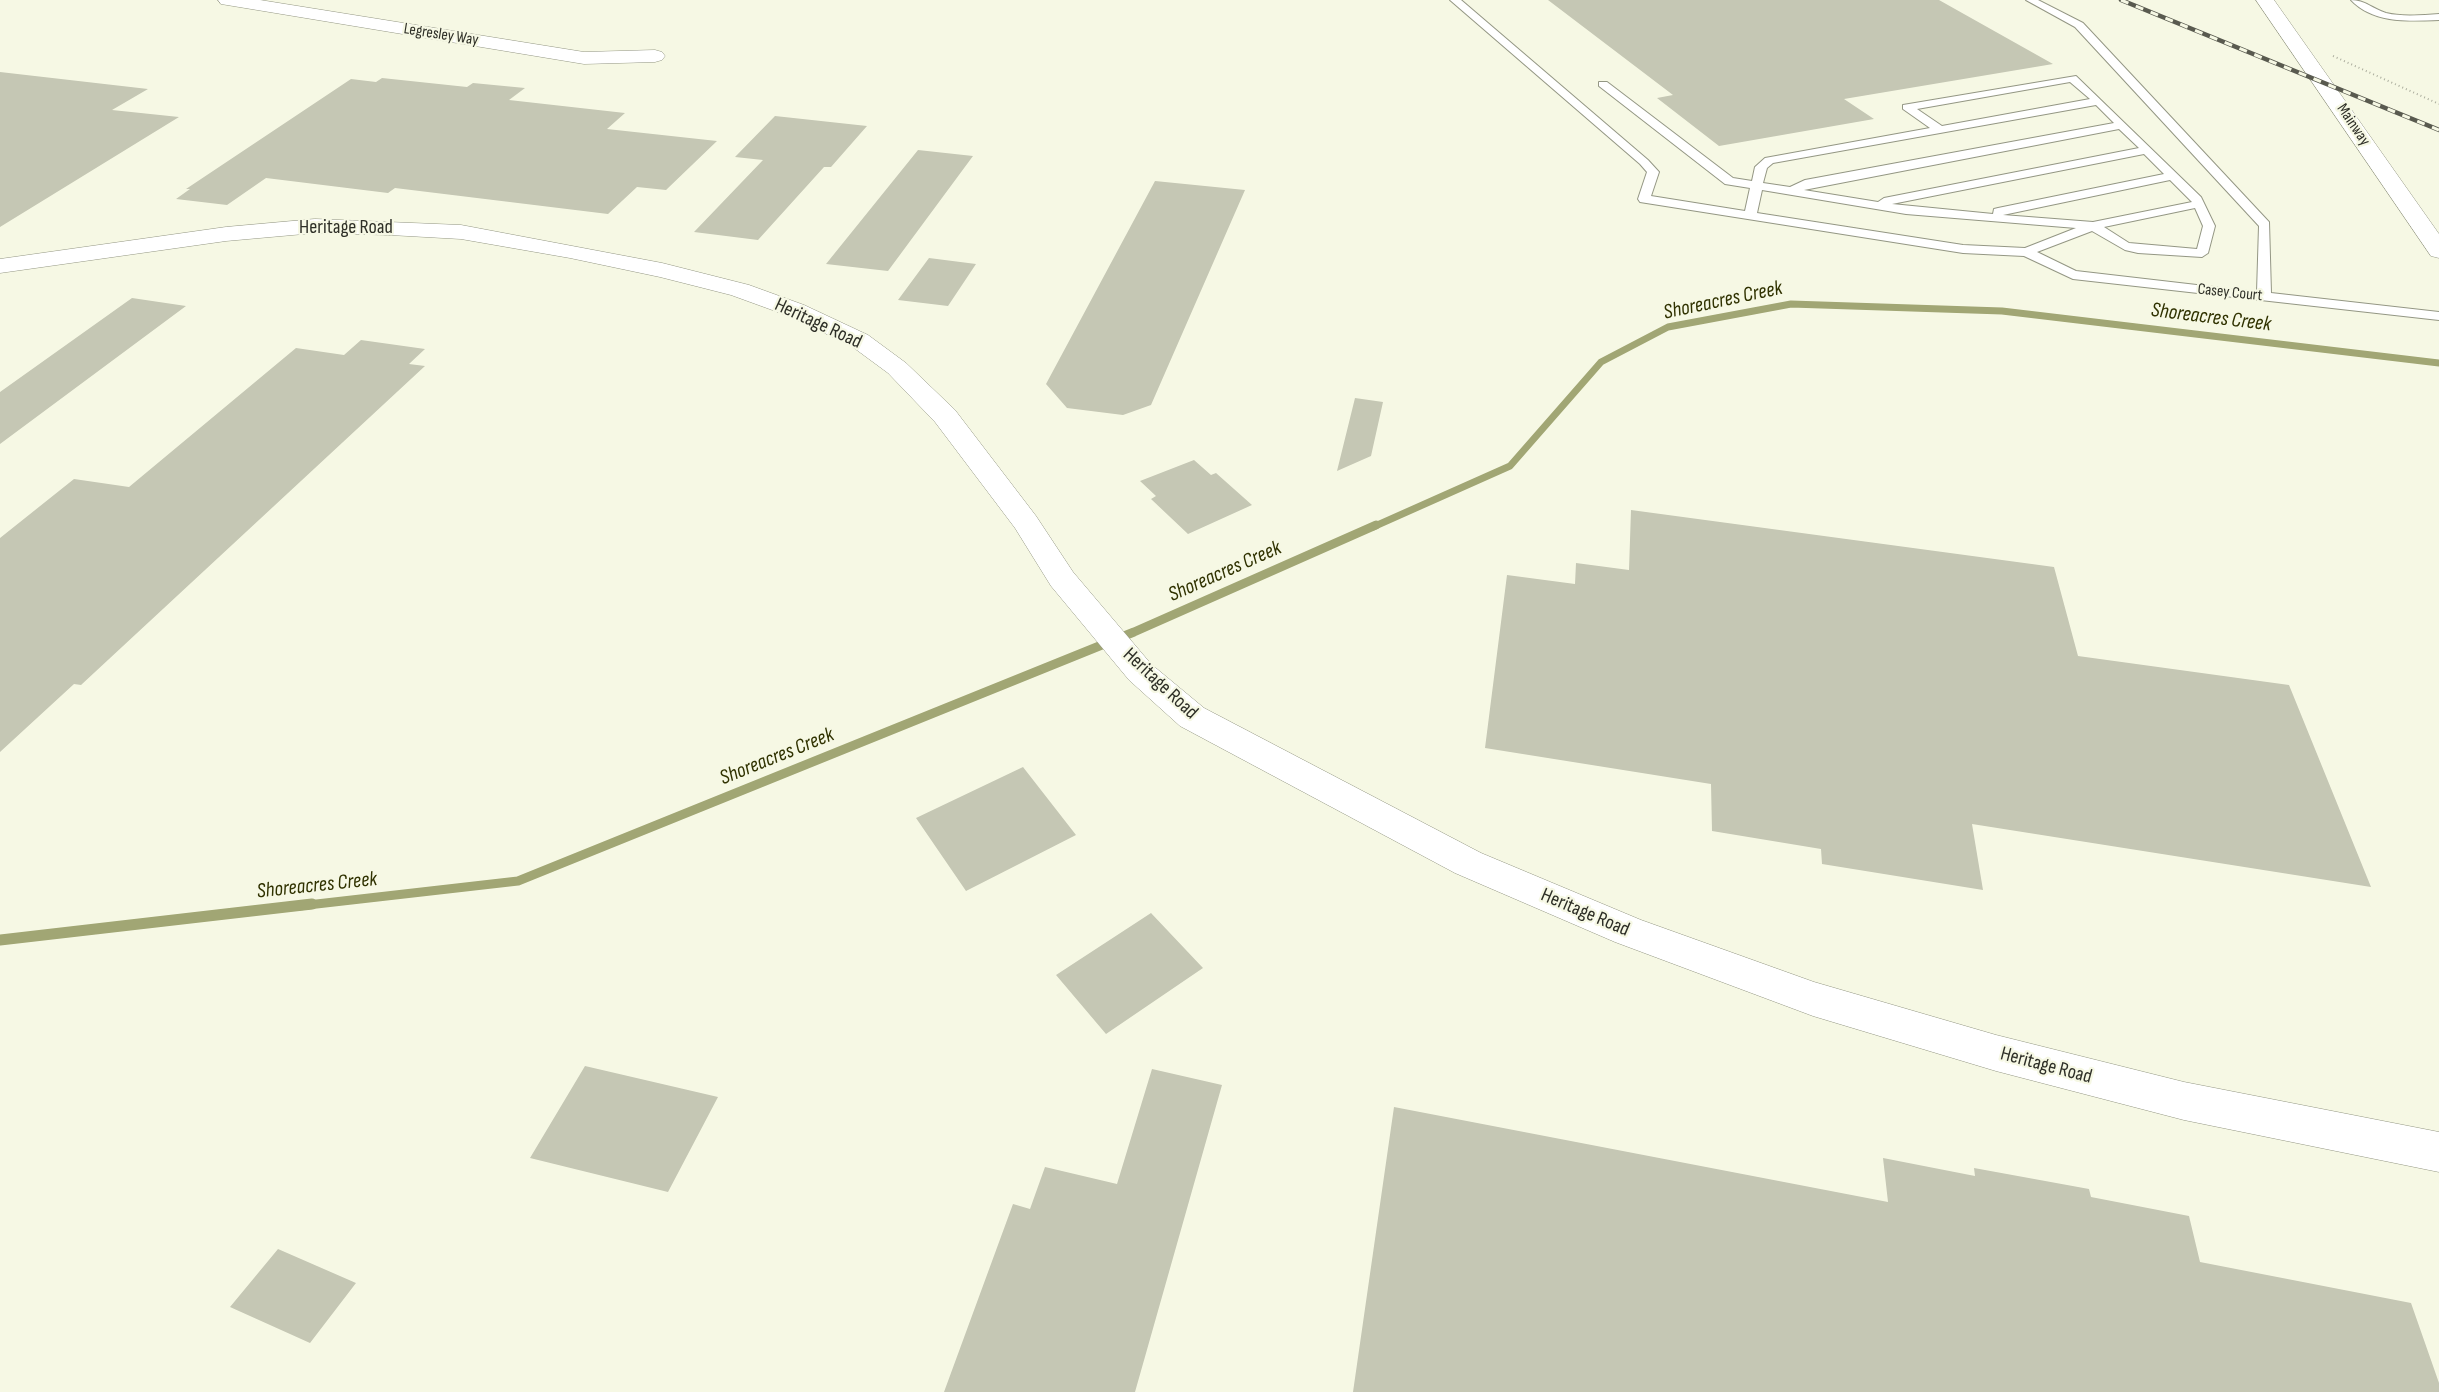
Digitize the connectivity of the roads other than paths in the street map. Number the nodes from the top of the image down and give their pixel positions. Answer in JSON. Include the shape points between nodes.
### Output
{"nodes":[{"id":1,"x":227,"y":0,"type":"edge"},
{"id":2,"x":1455,"y":0,"type":"edge"},
{"id":3,"x":2031,"y":0,"type":"edge"},
{"id":4,"x":2265,"y":0,"type":"edge"},
{"id":5,"x":2356,"y":0,"type":"edge"},
{"id":6,"x":2439,"y":17,"type":"edge"},
{"id":7,"x":655,"y":56,"type":"dead end"},
{"id":8,"x":1603,"y":84,"type":"dead end"},
{"id":9,"x":2098,"y":101,"type":"junction"},
{"id":10,"x":2122,"y":125,"type":"junction"},
{"id":11,"x":1940,"y":129,"type":"junction"},
{"id":12,"x":2147,"y":150,"type":"junction"},
{"id":13,"x":2172,"y":176,"type":"junction"},
{"id":14,"x":1756,"y":186,"type":"junction"},
{"id":15,"x":1792,"y":191,"type":"junction"},
{"id":16,"x":1871,"y":204,"type":"junction"},
{"id":17,"x":2198,"y":204,"type":"junction"},
{"id":18,"x":1750,"y":215,"type":"junction"},
{"id":19,"x":1977,"y":216,"type":"junction"},
{"id":20,"x":2092,"y":226,"type":"junction"},
{"id":21,"x":2439,"y":251,"type":"edge"},
{"id":22,"x":2026,"y":252,"type":"junction"},
{"id":23,"x":0,"y":266,"type":"edge"},
{"id":24,"x":2264,"y":296,"type":"junction"},
{"id":25,"x":2439,"y":316,"type":"edge"},
{"id":26,"x":2439,"y":1152,"type":"edge"}],
"edges":[{"from":1,"to":7,"type":"street","name":"Legresley Way","via":[[584,58]]},
{"from":2,"to":18,"type":"lane","via":[[1644,162],[1653,172],[1644,199]]},
{"from":3,"to":24,"type":"lane","via":[[2079,25],[2265,225]]},
{"from":4,"to":21,"type":"street","name":"Mainway"},
{"from":5,"to":6,"type":"lane","via":[[2370,10],[2396,18]]},
{"from":8,"to":14,"type":"lane","via":[[1729,181]]},
{"from":9,"to":10,"type":"lane"},
{"from":9,"to":11,"type":"lane"},
{"from":9,"to":11,"type":"lane","via":[[2072,78],[1907,107]]},
{"from":10,"to":12,"type":"lane"},
{"from":10,"to":15,"type":"lane","via":[[1805,184]]},
{"from":11,"to":14,"type":"lane","via":[[1769,160],[1761,167]]},
{"from":12,"to":13,"type":"lane"},
{"from":12,"to":16,"type":"lane"},
{"from":13,"to":17,"type":"lane"},
{"from":13,"to":19,"type":"lane"},
{"from":14,"to":15,"type":"lane"},
{"from":14,"to":18,"type":"lane"},
{"from":15,"to":16,"type":"lane"},
{"from":16,"to":19,"type":"lane"},
{"from":17,"to":20,"type":"lane"},
{"from":17,"to":20,"type":"lane","via":[[2209,226],[2202,253],[2125,246]]},
{"from":18,"to":22,"type":"lane","via":[[1963,249]]},
{"from":19,"to":20,"type":"lane"},
{"from":20,"to":22,"type":"lane"},
{"from":22,"to":24,"type":"lane","name":"Casey Court","via":[[2073,275]]},
{"from":23,"to":26,"type":"street","name":"Heritage Road","via":[[226,234],[315,226],[377,227],[461,232],[662,270],[740,290],[859,340],[897,368],[945,416],[1026,523],[1062,579],[1140,672],[1192,717],[1468,863],[1628,931],[1813,999],[1996,1053],[2184,1101]]},
{"from":24,"to":25,"type":"lane","name":"Casey Court"}]}
